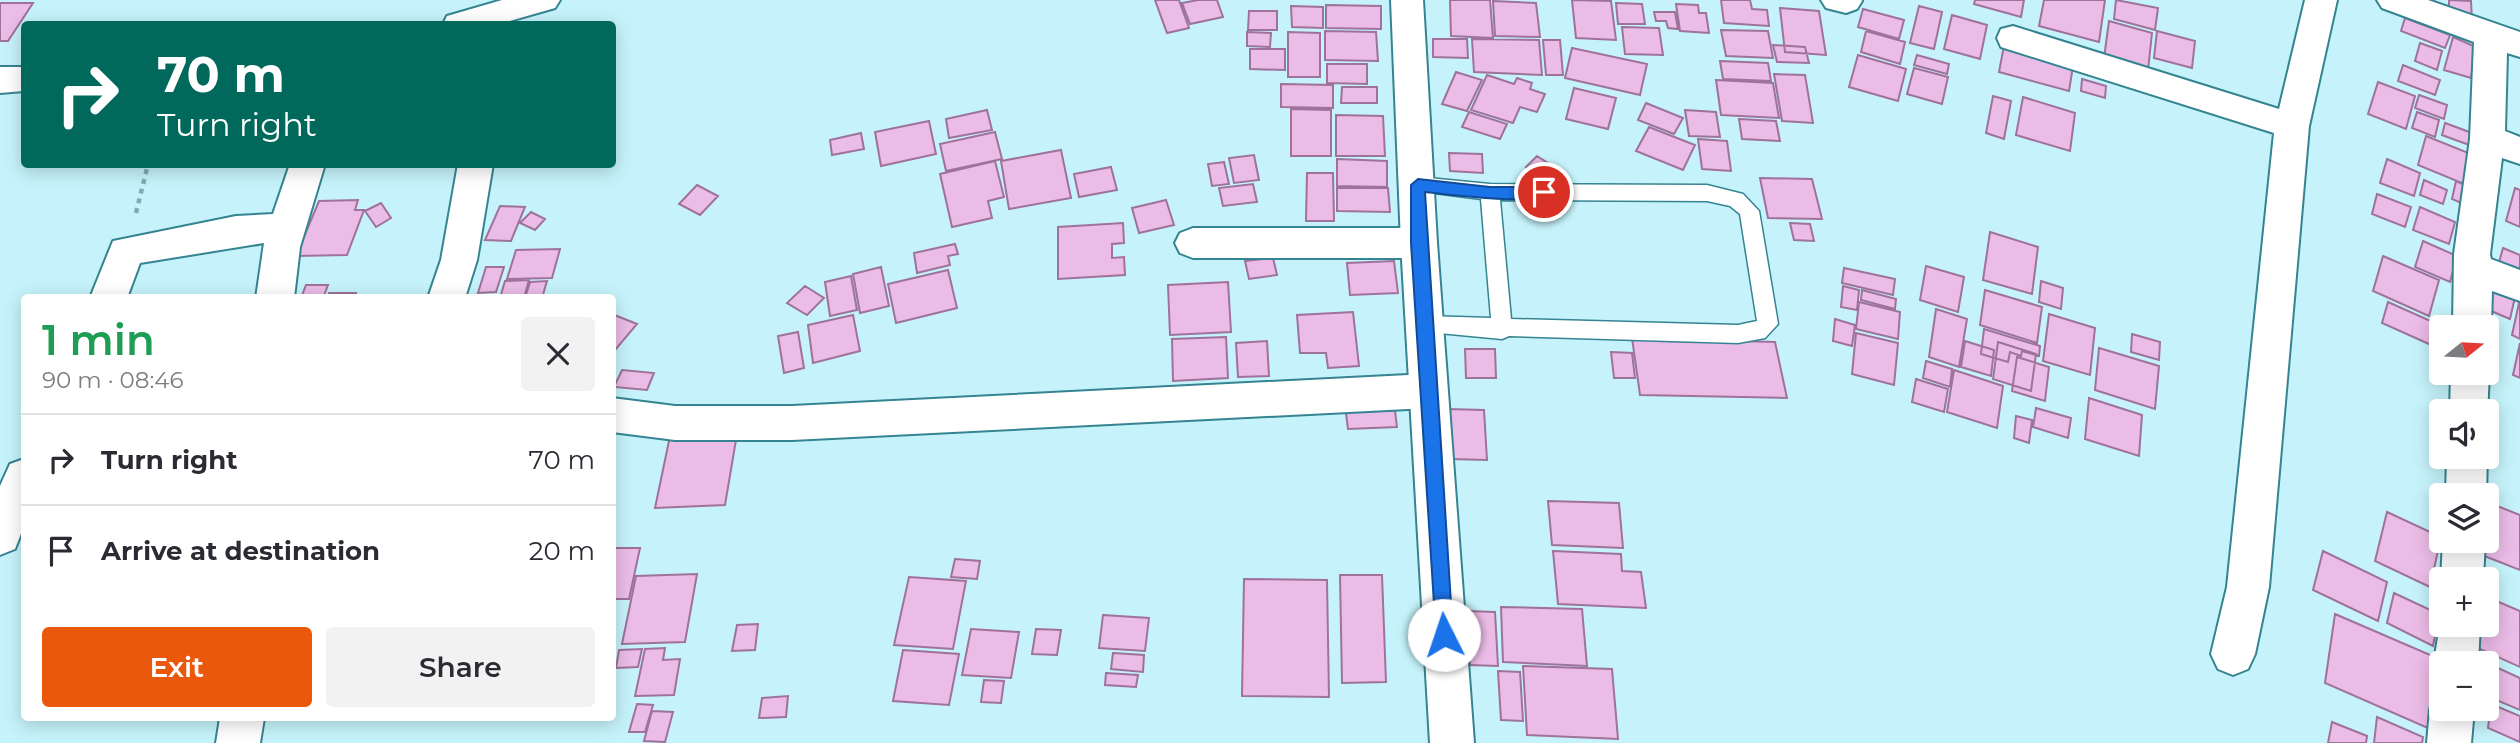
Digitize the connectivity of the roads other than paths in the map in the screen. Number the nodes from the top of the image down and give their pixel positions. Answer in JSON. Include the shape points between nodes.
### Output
{"nodes":[{"id":1,"x":544,"y":0,"type":"edge"},
{"id":2,"x":1407,"y":0,"type":"edge"},
{"id":3,"x":1837,"y":0,"type":"edge"},
{"id":4,"x":2321,"y":0,"type":"edge"},
{"id":5,"x":2393,"y":0,"type":"edge"},
{"id":6,"x":2478,"y":0,"type":"edge"},
{"id":7,"x":1846,"y":1,"type":"edge"},
{"id":8,"x":503,"y":18,"type":"edge"},
{"id":9,"x":481,"y":21,"type":"edge"},
{"id":10,"x":2013,"y":38,"type":"dead end"},
{"id":11,"x":2506,"y":40,"type":"edge"},
{"id":12,"x":21,"y":79,"type":"edge"},
{"id":13,"x":0,"y":80,"type":"edge"},
{"id":14,"x":2292,"y":126,"type":"junction"},
{"id":15,"x":2504,"y":145,"type":"edge"},
{"id":16,"x":307,"y":168,"type":"edge"},
{"id":17,"x":475,"y":168,"type":"edge"},
{"id":18,"x":1418,"y":185,"type":"junction"},
{"id":19,"x":1490,"y":192,"type":"junction"},
{"id":20,"x":286,"y":227,"type":"junction"},
{"id":21,"x":1193,"y":243,"type":"dead end"},
{"id":22,"x":1419,"y":243,"type":"junction"},
{"id":23,"x":2474,"y":268,"type":"junction"},
{"id":24,"x":2520,"y":286,"type":"edge"},
{"id":25,"x":110,"y":294,"type":"edge"},
{"id":26,"x":275,"y":294,"type":"edge"},
{"id":27,"x":447,"y":294,"type":"edge"},
{"id":28,"x":2472,"y":315,"type":"edge"},
{"id":29,"x":1425,"y":326,"type":"junction"},
{"id":30,"x":1502,"y":330,"type":"junction"},
{"id":31,"x":1428,"y":391,"type":"junction"},
{"id":32,"x":616,"y":416,"type":"edge"},
{"id":33,"x":21,"y":484,"type":"edge"},
{"id":34,"x":0,"y":536,"type":"edge"},
{"id":35,"x":2233,"y":654,"type":"dead end"},
{"id":36,"x":242,"y":721,"type":"edge"},
{"id":37,"x":2451,"y":721,"type":"edge"},
{"id":38,"x":238,"y":743,"type":"edge"},
{"id":39,"x":1452,"y":743,"type":"edge"},
{"id":40,"x":2449,"y":743,"type":"edge"}],
"edges":[{"from":1,"to":8,"type":"street"},
{"from":2,"to":18,"type":"street"},
{"from":3,"to":7,"type":"street"},
{"from":4,"to":14,"type":"street"},
{"from":5,"to":11,"type":"street"},
{"from":6,"to":11,"type":"street","via":[[2481,14]]},
{"from":8,"to":9,"type":"street"},
{"from":10,"to":14,"type":"street"},
{"from":11,"to":15,"type":"street"},
{"from":12,"to":13,"type":"street"},
{"from":14,"to":35,"type":"street","via":[[2248,587]]},
{"from":15,"to":23,"type":"street","via":[[2472,254]]},
{"from":16,"to":20,"type":"street"},
{"from":17,"to":27,"type":"street","via":[[459,260]]},
{"from":18,"to":19,"type":"lane"},
{"from":18,"to":22,"type":"street"},
{"from":19,"to":30,"type":"lane"},
{"from":19,"to":30,"type":"lane","via":[[1707,193],[1735,199],[1749,211],[1768,324],[1758,332],[1738,334]]},
{"from":20,"to":25,"type":"street","via":[[126,251]]},
{"from":20,"to":26,"type":"street"},
{"from":21,"to":22,"type":"street"},
{"from":22,"to":29,"type":"street"},
{"from":23,"to":24,"type":"street"},
{"from":23,"to":28,"type":"street"},
{"from":29,"to":30,"type":"lane"},
{"from":29,"to":31,"type":"street"},
{"from":31,"to":32,"type":"street","via":[[792,423],[675,423]]},
{"from":31,"to":39,"type":"street"},
{"from":33,"to":34,"type":"street"},
{"from":36,"to":38,"type":"street"},
{"from":37,"to":40,"type":"street"}]}
